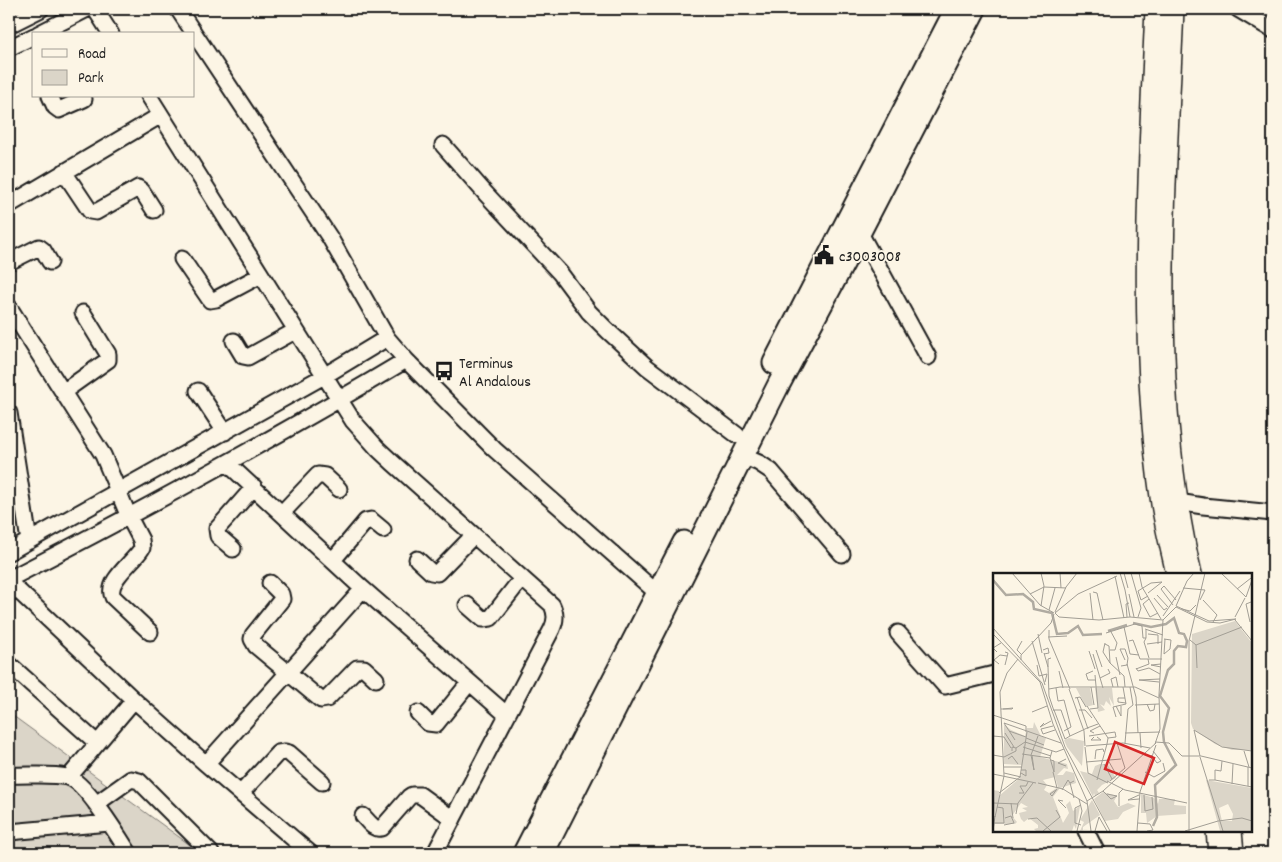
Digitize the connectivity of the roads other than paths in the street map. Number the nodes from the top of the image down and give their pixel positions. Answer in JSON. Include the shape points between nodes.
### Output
{"nodes":[{"id":1,"x":41,"y":9,"type":"edge"},
{"id":2,"x":87,"y":9,"type":"edge"},
{"id":3,"x":95,"y":9,"type":"edge"},
{"id":4,"x":178,"y":9,"type":"edge"},
{"id":5,"x":956,"y":9,"type":"edge"},
{"id":6,"x":975,"y":9,"type":"edge"},
{"id":7,"x":1155,"y":9,"type":"edge"},
{"id":8,"x":1174,"y":9,"type":"edge"},
{"id":9,"x":1238,"y":9,"type":"edge"},
{"id":10,"x":9,"y":25,"type":"edge"},
{"id":11,"x":1273,"y":30,"type":"edge"},
{"id":12,"x":42,"y":32,"type":"edge"},
{"id":13,"x":110,"y":32,"type":"edge"},
{"id":14,"x":193,"y":32,"type":"edge"},
{"id":15,"x":195,"y":35,"type":"edge"},
{"id":16,"x":32,"y":37,"type":"edge"},
{"id":17,"x":9,"y":48,"type":"edge"},
{"id":18,"x":51,"y":98,"type":"edge"},
{"id":19,"x":150,"y":98,"type":"edge"},
{"id":20,"x":84,"y":99,"type":"dead end"},
{"id":21,"x":161,"y":115,"type":"junction"},
{"id":22,"x":443,"y":145,"type":"dead end"},
{"id":23,"x":64,"y":172,"type":"junction"},
{"id":24,"x":9,"y":205,"type":"edge"},
{"id":25,"x":154,"y":210,"type":"dead end"},
{"id":26,"x":860,"y":233,"type":"junction"},
{"id":27,"x":182,"y":259,"type":"dead end"},
{"id":28,"x":9,"y":262,"type":"edge"},
{"id":29,"x":50,"y":262,"type":"dead end"},
{"id":30,"x":260,"y":275,"type":"junction"},
{"id":31,"x":9,"y":307,"type":"edge"},
{"id":32,"x":83,"y":314,"type":"dead end"},
{"id":33,"x":295,"y":331,"type":"junction"},
{"id":34,"x":387,"y":338,"type":"junction"},
{"id":35,"x":234,"y":341,"type":"dead end"},
{"id":36,"x":928,"y":356,"type":"dead end"},
{"id":37,"x":406,"y":360,"type":"junction"},
{"id":38,"x":324,"y":376,"type":"junction"},
{"id":39,"x":198,"y":391,"type":"dead end"},
{"id":40,"x":63,"y":392,"type":"junction"},
{"id":41,"x":339,"y":400,"type":"junction"},
{"id":42,"x":9,"y":413,"type":"edge"},
{"id":43,"x":225,"y":432,"type":"junction"},
{"id":44,"x":10,"y":433,"type":"edge"},
{"id":45,"x":737,"y":435,"type":"junction"},
{"id":46,"x":743,"y":456,"type":"junction"},
{"id":47,"x":227,"y":463,"type":"junction"},
{"id":48,"x":254,"y":487,"type":"junction"},
{"id":49,"x":339,"y":489,"type":"dead end"},
{"id":50,"x":118,"y":491,"type":"junction"},
{"id":51,"x":15,"y":498,"type":"edge"},
{"id":52,"x":1178,"y":502,"type":"junction"},
{"id":53,"x":282,"y":513,"type":"junction"},
{"id":54,"x":1273,"y":513,"type":"edge"},
{"id":55,"x":129,"y":517,"type":"junction"},
{"id":56,"x":383,"y":530,"type":"dead end"},
{"id":57,"x":474,"y":535,"type":"junction"},
{"id":58,"x":29,"y":541,"type":"junction"},
{"id":59,"x":233,"y":549,"type":"dead end"},
{"id":60,"x":9,"y":552,"type":"edge"},
{"id":61,"x":842,"y":554,"type":"dead end"},
{"id":62,"x":417,"y":559,"type":"dead end"},
{"id":63,"x":333,"y":560,"type":"junction"},
{"id":64,"x":1176,"y":573,"type":"edge"},
{"id":65,"x":1192,"y":573,"type":"edge"},
{"id":66,"x":522,"y":578,"type":"junction"},
{"id":67,"x":9,"y":580,"type":"edge"},
{"id":68,"x":270,"y":583,"type":"dead end"},
{"id":69,"x":363,"y":589,"type":"junction"},
{"id":70,"x":663,"y":598,"type":"junction"},
{"id":71,"x":467,"y":605,"type":"dead end"},
{"id":72,"x":150,"y":632,"type":"dead end"},
{"id":73,"x":898,"y":633,"type":"dead end"},
{"id":74,"x":9,"y":664,"type":"edge"},
{"id":75,"x":288,"y":673,"type":"junction"},
{"id":76,"x":993,"y":674,"type":"edge"},
{"id":77,"x":376,"y":679,"type":"dead end"},
{"id":78,"x":470,"y":683,"type":"junction"},
{"id":79,"x":134,"y":700,"type":"junction"},
{"id":80,"x":418,"y":713,"type":"dead end"},
{"id":81,"x":507,"y":715,"type":"junction"},
{"id":82,"x":97,"y":743,"type":"junction"},
{"id":83,"x":206,"y":764,"type":"junction"},
{"id":84,"x":9,"y":775,"type":"edge"},
{"id":85,"x":68,"y":777,"type":"junction"},
{"id":86,"x":322,"y":782,"type":"dead end"},
{"id":87,"x":240,"y":793,"type":"junction"},
{"id":88,"x":96,"y":804,"type":"junction"},
{"id":89,"x":363,"y":816,"type":"dead end"},
{"id":90,"x":453,"y":819,"type":"junction"},
{"id":91,"x":109,"y":823,"type":"junction"},
{"id":92,"x":9,"y":832,"type":"edge"},
{"id":93,"x":1086,"y":832,"type":"edge"},
{"id":94,"x":1216,"y":832,"type":"edge"},
{"id":95,"x":1232,"y":832,"type":"edge"},
{"id":96,"x":129,"y":853,"type":"edge"},
{"id":97,"x":211,"y":853,"type":"edge"},
{"id":98,"x":310,"y":853,"type":"edge"},
{"id":99,"x":435,"y":853,"type":"edge"},
{"id":100,"x":524,"y":853,"type":"edge"},
{"id":101,"x":543,"y":853,"type":"edge"},
{"id":102,"x":1097,"y":853,"type":"edge"},
{"id":103,"x":1218,"y":853,"type":"edge"},
{"id":104,"x":1234,"y":853,"type":"edge"}],
"edges":[{"from":1,"to":10,"type":"street"},
{"from":2,"to":12,"type":"street"},
{"from":3,"to":13,"type":"street"},
{"from":4,"to":14,"type":"street"},
{"from":5,"to":45,"type":"main road"},
{"from":6,"to":26,"type":"main road"},
{"from":7,"to":64,"type":"street","via":[[1147,346],[1161,505]]},
{"from":8,"to":52,"type":"street","via":[[1164,293],[1166,386]]},
{"from":9,"to":11,"type":"street"},
{"from":15,"to":34,"type":"street","via":[[330,238]]},
{"from":16,"to":17,"type":"street"},
{"from":18,"to":20,"type":"street","via":[[59,110]]},
{"from":19,"to":21,"type":"street"},
{"from":21,"to":23,"type":"street"},
{"from":21,"to":30,"type":"street"},
{"from":22,"to":45,"type":"street","via":[[560,273],[589,312],[608,331],[647,367]]},
{"from":23,"to":24,"type":"street"},
{"from":23,"to":25,"type":"street","via":[[90,212],[96,212],[136,188],[142,191]]},
{"from":26,"to":36,"type":"street"},
{"from":26,"to":46,"type":"main road"},
{"from":27,"to":30,"type":"street","via":[[210,300]]},
{"from":28,"to":29,"type":"street","via":[[38,247]]},
{"from":30,"to":33,"type":"street"},
{"from":31,"to":40,"type":"street"},
{"from":32,"to":40,"type":"street","via":[[108,354],[108,360]]},
{"from":33,"to":35,"type":"street","via":[[248,357],[243,356]]},
{"from":33,"to":38,"type":"street"},
{"from":34,"to":37,"type":"street"},
{"from":34,"to":38,"type":"street"},
{"from":37,"to":41,"type":"street"},
{"from":37,"to":70,"type":"street","via":[[518,471]]},
{"from":38,"to":41,"type":"street"},
{"from":38,"to":43,"type":"street"},
{"from":39,"to":43,"type":"street"},
{"from":40,"to":50,"type":"street","via":[[103,455]]},
{"from":41,"to":47,"type":"street"},
{"from":41,"to":57,"type":"street","via":[[378,449]]},
{"from":42,"to":44,"type":"street"},
{"from":43,"to":50,"type":"street"},
{"from":44,"to":51,"type":"street"},
{"from":45,"to":70,"type":"main road","via":[[696,518]]},
{"from":46,"to":61,"type":"street","via":[[771,471]]},
{"from":46,"to":70,"type":"main road"},
{"from":47,"to":48,"type":"street"},
{"from":47,"to":55,"type":"street"},
{"from":48,"to":53,"type":"street"},
{"from":48,"to":59,"type":"street","via":[[217,529],[218,536]]},
{"from":49,"to":53,"type":"street","via":[[325,476],[318,475]]},
{"from":50,"to":55,"type":"street"},
{"from":50,"to":58,"type":"street"},
{"from":51,"to":58,"type":"street"},
{"from":52,"to":54,"type":"street"},
{"from":52,"to":65,"type":"street"},
{"from":53,"to":63,"type":"street"},
{"from":55,"to":67,"type":"street"},
{"from":55,"to":72,"type":"street","via":[[142,548],[112,583],[111,593]]},
{"from":56,"to":63,"type":"street","via":[[372,520],[366,521]]},
{"from":57,"to":62,"type":"street","via":[[437,573],[431,572]]},
{"from":57,"to":66,"type":"street"},
{"from":58,"to":60,"type":"street"},
{"from":63,"to":69,"type":"street"},
{"from":66,"to":71,"type":"street","via":[[490,618],[483,619]]},
{"from":66,"to":81,"type":"street","via":[[552,605],[556,622]]},
{"from":67,"to":79,"type":"street"},
{"from":68,"to":75,"type":"street","via":[[282,599],[252,639]]},
{"from":69,"to":75,"type":"street"},
{"from":69,"to":78,"type":"street"},
{"from":70,"to":100,"type":"main road"},
{"from":70,"to":101,"type":"main road"},
{"from":73,"to":76,"type":"street","via":[[945,686]]},
{"from":74,"to":82,"type":"street"},
{"from":75,"to":77,"type":"street","via":[[321,700],[327,699],[357,668],[364,668]]},
{"from":75,"to":83,"type":"street"},
{"from":78,"to":80,"type":"street","via":[[436,724],[428,723]]},
{"from":78,"to":81,"type":"street"},
{"from":79,"to":82,"type":"street"},
{"from":79,"to":83,"type":"street"},
{"from":81,"to":90,"type":"street"},
{"from":82,"to":85,"type":"street"},
{"from":83,"to":87,"type":"street"},
{"from":84,"to":85,"type":"street"},
{"from":85,"to":88,"type":"street"},
{"from":86,"to":87,"type":"street","via":[[288,753],[281,752]]},
{"from":87,"to":98,"type":"street"},
{"from":88,"to":91,"type":"street"},
{"from":88,"to":97,"type":"street","via":[[135,779]]},
{"from":89,"to":90,"type":"street","via":[[374,827],[382,828],[409,797],[416,794]]},
{"from":90,"to":99,"type":"street"},
{"from":91,"to":92,"type":"street"},
{"from":91,"to":96,"type":"street"},
{"from":93,"to":102,"type":"street"},
{"from":94,"to":103,"type":"street"},
{"from":95,"to":104,"type":"street"}]}
